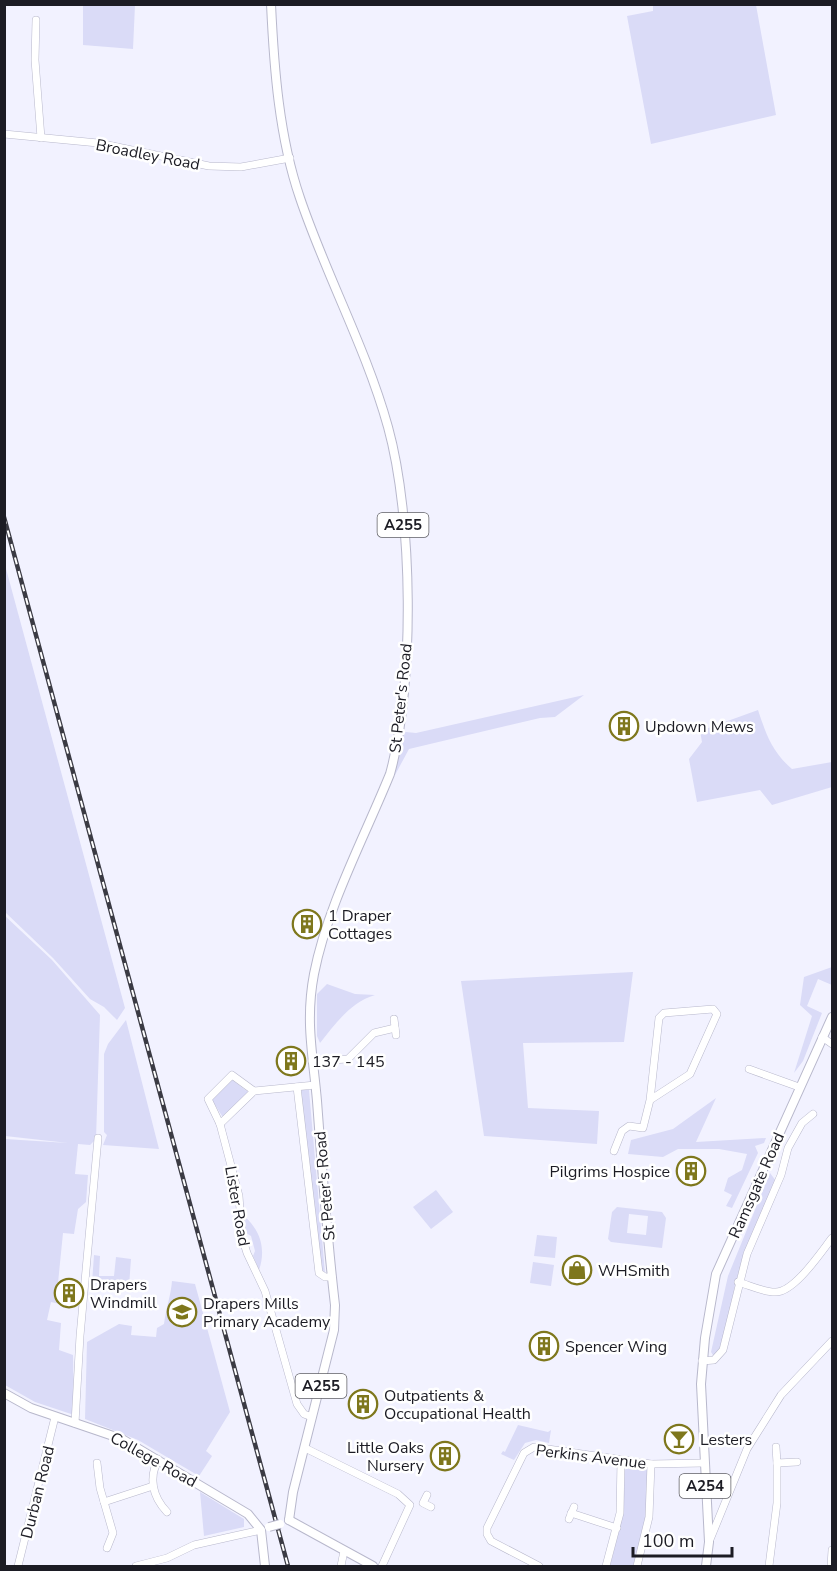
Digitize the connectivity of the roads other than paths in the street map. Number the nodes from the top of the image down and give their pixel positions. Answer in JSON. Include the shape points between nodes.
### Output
{"nodes":[{"id":1,"x":271,"y":4,"type":"edge"},
{"id":2,"x":36,"y":20,"type":"dead end"},
{"id":3,"x":4,"y":134,"type":"edge"},
{"id":4,"x":41,"y":138,"type":"junction"},
{"id":5,"x":290,"y":158,"type":"junction"},
{"id":6,"x":832,"y":1017,"type":"edge"},
{"id":7,"x":394,"y":1018,"type":"dead end"},
{"id":8,"x":822,"y":1037,"type":"junction"},
{"id":9,"x":832,"y":1044,"type":"edge"},
{"id":10,"x":312,"y":1061,"type":"junction"},
{"id":11,"x":749,"y":1069,"type":"dead end"},
{"id":12,"x":315,"y":1085,"type":"junction"},
{"id":13,"x":297,"y":1087,"type":"junction"},
{"id":14,"x":799,"y":1087,"type":"junction"},
{"id":15,"x":255,"y":1091,"type":"junction"},
{"id":16,"x":650,"y":1100,"type":"junction"},
{"id":17,"x":813,"y":1114,"type":"dead end"},
{"id":18,"x":220,"y":1124,"type":"junction"},
{"id":19,"x":98,"y":1138,"type":"dead end"},
{"id":20,"x":614,"y":1151,"type":"dead end"},
{"id":21,"x":832,"y":1238,"type":"edge"},
{"id":22,"x":332,"y":1277,"type":"junction"},
{"id":23,"x":738,"y":1282,"type":"junction"},
{"id":24,"x":832,"y":1341,"type":"edge"},
{"id":25,"x":702,"y":1361,"type":"junction"},
{"id":26,"x":4,"y":1393,"type":"edge"},
{"id":27,"x":55,"y":1417,"type":"junction"},
{"id":28,"x":312,"y":1417,"type":"junction"},
{"id":29,"x":75,"y":1423,"type":"junction"},
{"id":30,"x":305,"y":1448,"type":"junction"},
{"id":31,"x":777,"y":1448,"type":"dead end"},
{"id":32,"x":158,"y":1459,"type":"junction"},
{"id":33,"x":621,"y":1460,"type":"junction"},
{"id":34,"x":796,"y":1462,"type":"dead end"},
{"id":35,"x":704,"y":1463,"type":"junction"},
{"id":36,"x":777,"y":1463,"type":"junction"},
{"id":37,"x":97,"y":1464,"type":"dead end"},
{"id":38,"x":651,"y":1464,"type":"junction"},
{"id":39,"x":107,"y":1471,"type":"dead end"},
{"id":40,"x":98,"y":1473,"type":"junction"},
{"id":41,"x":153,"y":1486,"type":"junction"},
{"id":42,"x":427,"y":1495,"type":"dead end"},
{"id":43,"x":104,"y":1502,"type":"junction"},
{"id":44,"x":423,"y":1503,"type":"junction"},
{"id":45,"x":410,"y":1505,"type":"junction"},
{"id":46,"x":431,"y":1507,"type":"dead end"},
{"id":47,"x":167,"y":1512,"type":"dead end"},
{"id":48,"x":571,"y":1513,"type":"dead end"},
{"id":49,"x":289,"y":1520,"type":"junction"},
{"id":50,"x":265,"y":1528,"type":"junction"},
{"id":51,"x":617,"y":1528,"type":"junction"},
{"id":52,"x":709,"y":1542,"type":"junction"},
{"id":53,"x":107,"y":1548,"type":"dead end"},
{"id":54,"x":832,"y":1550,"type":"edge"},
{"id":55,"x":344,"y":1551,"type":"junction"},
{"id":56,"x":18,"y":1566,"type":"edge"},
{"id":57,"x":138,"y":1566,"type":"edge"},
{"id":58,"x":265,"y":1566,"type":"edge"},
{"id":59,"x":341,"y":1566,"type":"edge"},
{"id":60,"x":373,"y":1566,"type":"edge"},
{"id":61,"x":382,"y":1566,"type":"edge"},
{"id":62,"x":539,"y":1566,"type":"edge"},
{"id":63,"x":606,"y":1566,"type":"edge"},
{"id":64,"x":637,"y":1566,"type":"edge"},
{"id":65,"x":706,"y":1566,"type":"edge"},
{"id":66,"x":769,"y":1566,"type":"edge"},
{"id":67,"x":831,"y":1566,"type":"edge"}],
"edges":[{"from":1,"to":5,"type":"main road","number":"A255","via":[[277,84]]},
{"from":2,"to":4,"type":"street"},
{"from":3,"to":4,"type":"street","name":"Broadley Road"},
{"from":4,"to":5,"type":"street","name":"Broadley Road","via":[[98,143],[209,166],[241,167]]},
{"from":5,"to":10,"type":"main road","name":"St Peter's Road","number":"A255","via":[[299,195],[377,394],[393,448],[402,511],[406,592],[404,683],[397,749],[317,960],[309,1011]]},
{"from":6,"to":8,"type":"main road","name":"Ramsgate Road","number":"A254"},
{"from":7,"to":10,"type":"street","via":[[396,1031],[374,1033],[348,1059]]},
{"from":8,"to":9,"type":"street"},
{"from":8,"to":14,"type":"main road","name":"Ramsgate Road","number":"A254"},
{"from":10,"to":12,"type":"main road","name":"St Peter's Road","number":"A255"},
{"from":11,"to":14,"type":"street"},
{"from":12,"to":13,"type":"street"},
{"from":12,"to":22,"type":"main road","name":"St Peter's Road","number":"A255"},
{"from":13,"to":15,"type":"street"},
{"from":13,"to":22,"type":"street","name":"St Peter's Road","via":[[319,1273]]},
{"from":14,"to":25,"type":"main road","name":"Ramsgate Road","number":"A254","via":[[716,1274]]},
{"from":15,"to":18,"type":"street"},
{"from":15,"to":18,"type":"street","name":"Lister Road","via":[[232,1076],[210,1095],[209,1103]]},
{"from":16,"to":16,"type":"street","via":[[690,1074],[717,1014],[713,1009],[664,1013],[659,1018]]},
{"from":16,"to":20,"type":"street","via":[[643,1128],[628,1126]]},
{"from":17,"to":23,"type":"street","name":"Ramsgate Road","via":[[806,1117],[788,1148]]},
{"from":18,"to":28,"type":"street","name":"Lister Road","via":[[239,1196],[242,1238],[266,1291],[297,1404]]},
{"from":19,"to":29,"type":"street"},
{"from":21,"to":23,"type":"street","via":[[797,1281],[784,1290],[772,1292]]},
{"from":22,"to":28,"type":"main road","name":"St Peter's Road","number":"A255","via":[[332,1345]]},
{"from":23,"to":25,"type":"street","name":"Ramsgate Road","via":[[723,1350],[714,1360]]},
{"from":24,"to":52,"type":"street","via":[[782,1395],[747,1449]]},
{"from":25,"to":35,"type":"main road","name":"Ramsgate Road","number":"A254"},
{"from":26,"to":27,"type":"main road","name":"College Road"},
{"from":27,"to":29,"type":"main road","name":"College Road"},
{"from":27,"to":56,"type":"street","name":"Durban Road"},
{"from":28,"to":30,"type":"main road","name":"St Peter's Road","number":"A255"},
{"from":29,"to":32,"type":"main road","name":"College Road","via":[[122,1439]]},
{"from":30,"to":45,"type":"street","via":[[398,1494]]},
{"from":30,"to":49,"type":"main road","name":"St Peter's Road","number":"A255"},
{"from":31,"to":36,"type":"street"},
{"from":32,"to":41,"type":"street","via":[[151,1473]]},
{"from":32,"to":50,"type":"main road","name":"College Road"},
{"from":33,"to":38,"type":"street","name":"Perkins Avenue"},
{"from":33,"to":51,"type":"street"},
{"from":33,"to":62,"type":"street","name":"Perkins Avenue","via":[[534,1447],[524,1453],[487,1534],[491,1541]]},
{"from":34,"to":36,"type":"street"},
{"from":35,"to":38,"type":"street","name":"Perkins Avenue"},
{"from":35,"to":52,"type":"main road","name":"Ramsgate Road","number":"A254"},
{"from":36,"to":66,"type":"street","via":[[777,1503]]},
{"from":37,"to":40,"type":"street"},
{"from":38,"to":64,"type":"street","via":[[649,1517]]},
{"from":39,"to":40,"type":"street"},
{"from":40,"to":43,"type":"street"},
{"from":41,"to":43,"type":"street"},
{"from":41,"to":47,"type":"street"},
{"from":42,"to":44,"type":"street"},
{"from":43,"to":53,"type":"street","via":[[113,1533]]},
{"from":44,"to":45,"type":"street"},
{"from":44,"to":46,"type":"street"},
{"from":45,"to":61,"type":"street"},
{"from":48,"to":51,"type":"street"},
{"from":49,"to":50,"type":"main road","bridge":true},
{"from":49,"to":55,"type":"main road"},
{"from":50,"to":57,"type":"street","via":[[194,1545]]},
{"from":50,"to":58,"type":"main road"},
{"from":51,"to":63,"type":"street"},
{"from":52,"to":65,"type":"main road","name":"Ramsgate Road","number":"A254"},
{"from":54,"to":67,"type":"street"},
{"from":55,"to":59,"type":"street"},
{"from":55,"to":60,"type":"main road"}]}
